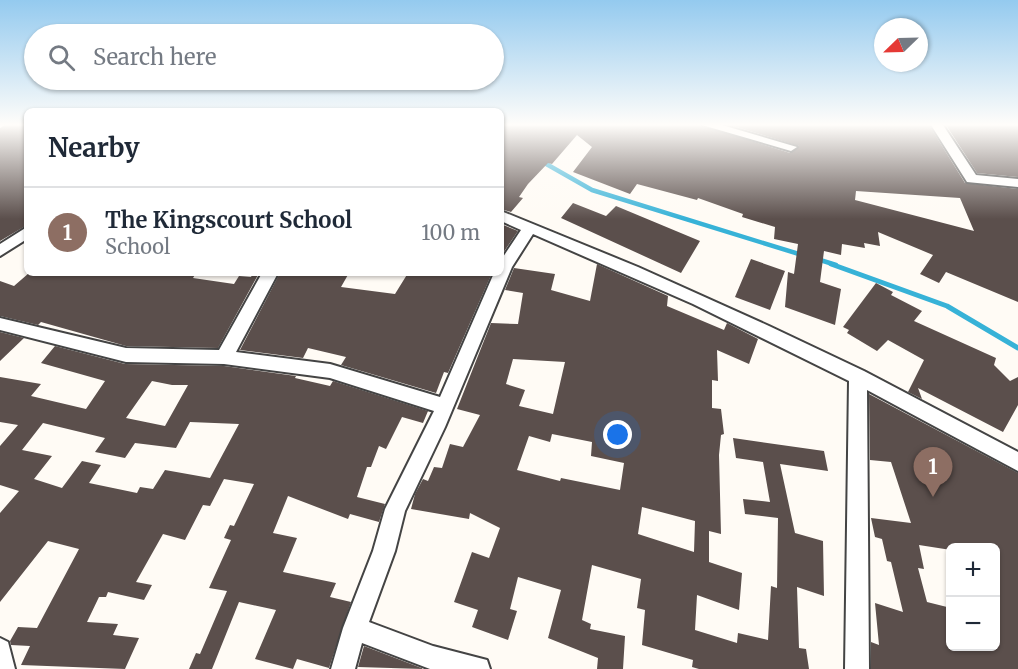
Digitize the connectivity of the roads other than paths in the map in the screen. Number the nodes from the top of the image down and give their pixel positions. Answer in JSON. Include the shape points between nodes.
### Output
{"nodes":[{"id":1,"x":955,"y":156,"type":"edge"},
{"id":2,"x":1018,"y":183,"type":"edge"},
{"id":3,"x":504,"y":217,"type":"edge"},
{"id":4,"x":530,"y":227,"type":"junction"},
{"id":5,"x":24,"y":234,"type":"edge"},
{"id":6,"x":0,"y":251,"type":"edge"},
{"id":7,"x":504,"y":268,"type":"edge"},
{"id":8,"x":268,"y":276,"type":"edge"},
{"id":9,"x":501,"y":276,"type":"edge"},
{"id":10,"x":0,"y":324,"type":"edge"},
{"id":11,"x":224,"y":357,"type":"junction"},
{"id":12,"x":858,"y":375,"type":"junction"},
{"id":13,"x":443,"y":406,"type":"junction"},
{"id":14,"x":1018,"y":462,"type":"edge"},
{"id":15,"x":355,"y":628,"type":"junction"},
{"id":16,"x":0,"y":650,"type":"edge"},
{"id":17,"x":3,"y":669,"type":"edge"},
{"id":18,"x":343,"y":669,"type":"edge"},
{"id":19,"x":478,"y":669,"type":"edge"},
{"id":20,"x":857,"y":669,"type":"edge"}],
"edges":[{"from":1,"to":2,"type":"street","via":[[972,179]]},
{"from":3,"to":4,"type":"street"},
{"from":4,"to":7,"type":"street"},
{"from":4,"to":12,"type":"street"},
{"from":5,"to":6,"type":"street"},
{"from":8,"to":11,"type":"street"},
{"from":9,"to":13,"type":"street"},
{"from":10,"to":11,"type":"street","via":[[126,355]]},
{"from":11,"to":13,"type":"street","via":[[330,371]]},
{"from":12,"to":14,"type":"street"},
{"from":12,"to":20,"type":"street"},
{"from":13,"to":15,"type":"street","via":[[395,509]]},
{"from":15,"to":18,"type":"street"},
{"from":15,"to":19,"type":"street","via":[[433,658]]},
{"from":16,"to":17,"type":"street"}]}
